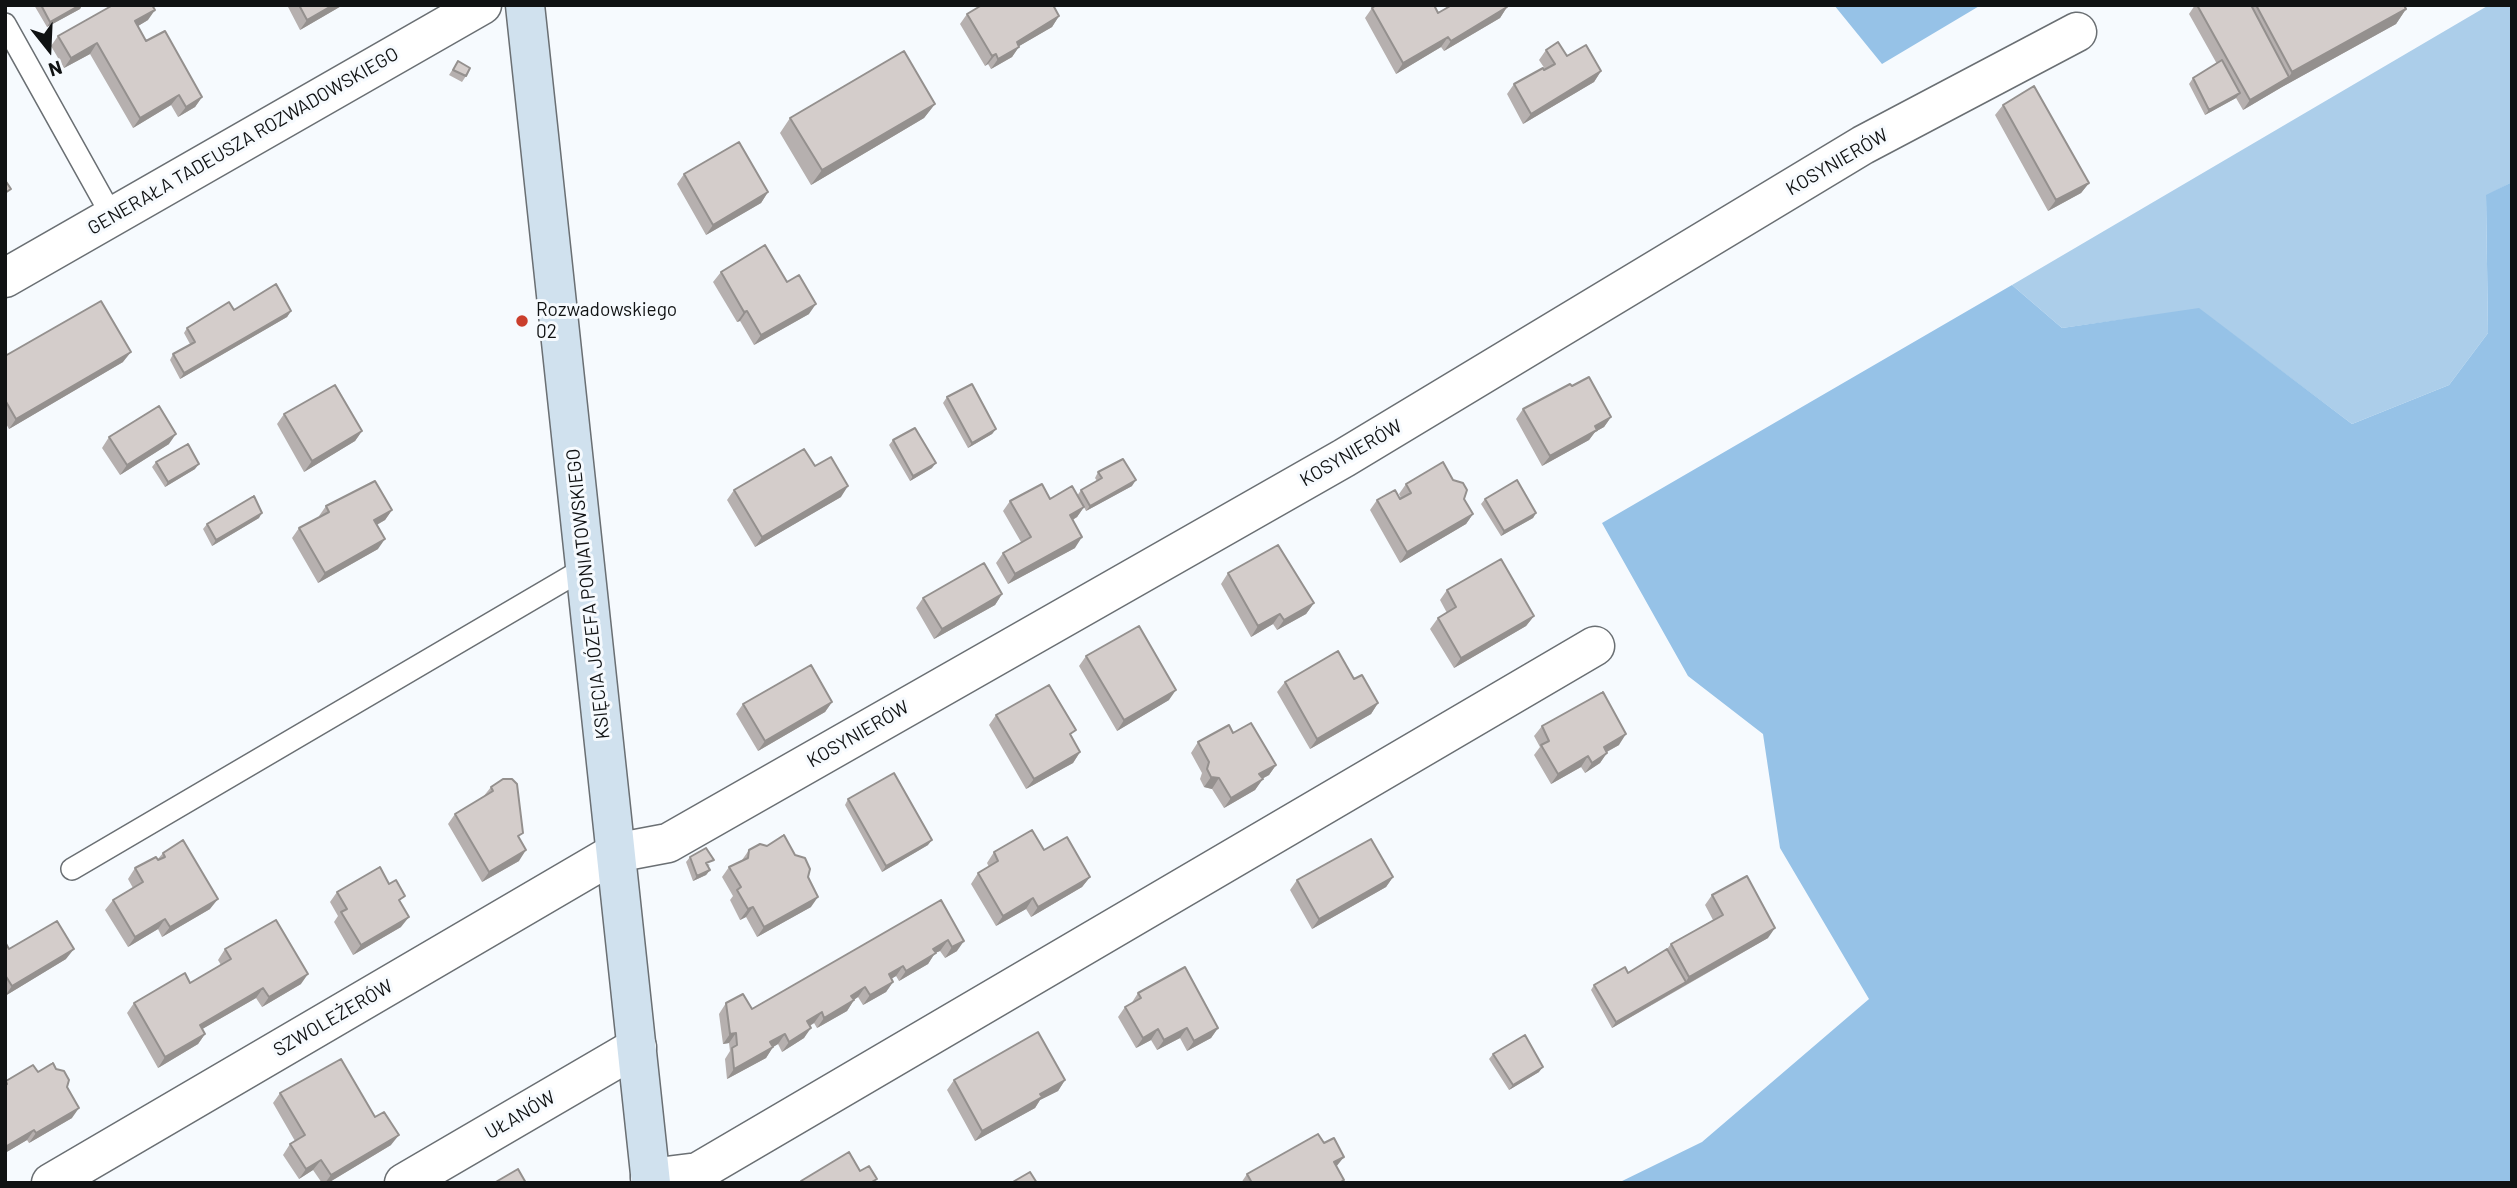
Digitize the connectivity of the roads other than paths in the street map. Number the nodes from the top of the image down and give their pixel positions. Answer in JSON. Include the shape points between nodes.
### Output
{"nodes":[{"id":1,"x":482,"y":5,"type":"edge"},
{"id":2,"x":526,"y":5,"type":"edge"},
{"id":3,"x":5,"y":24,"type":"edge"},
{"id":4,"x":2077,"y":32,"type":"dead end"},
{"id":5,"x":112,"y":216,"type":"junction"},
{"id":6,"x":5,"y":278,"type":"edge"},
{"id":7,"x":585,"y":568,"type":"junction"},
{"id":8,"x":1595,"y":646,"type":"dead end"},
{"id":9,"x":615,"y":853,"type":"junction"},
{"id":10,"x":72,"y":869,"type":"dead end"},
{"id":11,"x":636,"y":1047,"type":"junction"},
{"id":12,"x":651,"y":1180,"type":"edge"},
{"id":13,"x":51,"y":1183,"type":"edge"},
{"id":14,"x":404,"y":1183,"type":"edge"}],
"edges":[{"from":1,"to":5,"type":"street","name":"GENERAŁA TADEUSZA ROZWADOWSKIEGO"},
{"from":2,"to":7,"type":"street","name":"KSIĘCIA JÓZEFA PONIATOWSKIEGO"},
{"from":3,"to":5,"type":"lane"},
{"from":4,"to":9,"type":"street","name":"KOSYNIERÓW","via":[[1863,145],[1344,458],[668,843]]},
{"from":5,"to":6,"type":"street","name":"GENERAŁA TADEUSZA ROZWADOWSKIEGO"},
{"from":7,"to":9,"type":"street","name":"KSIĘCIA JÓZEFA PONIATOWSKIEGO"},
{"from":7,"to":10,"type":"lane"},
{"from":8,"to":12,"type":"street","via":[[698,1172]]},
{"from":9,"to":11,"type":"street","name":"KSIĘCIA JÓZEFA PONIATOWSKIEGO"},
{"from":9,"to":13,"type":"street","name":"SZWOLEŻERÓW"},
{"from":11,"to":12,"type":"street","name":"KSIĘCIA JÓZEFA PONIATOWSKIEGO"},
{"from":11,"to":14,"type":"street","name":"UŁANÓW"}]}
